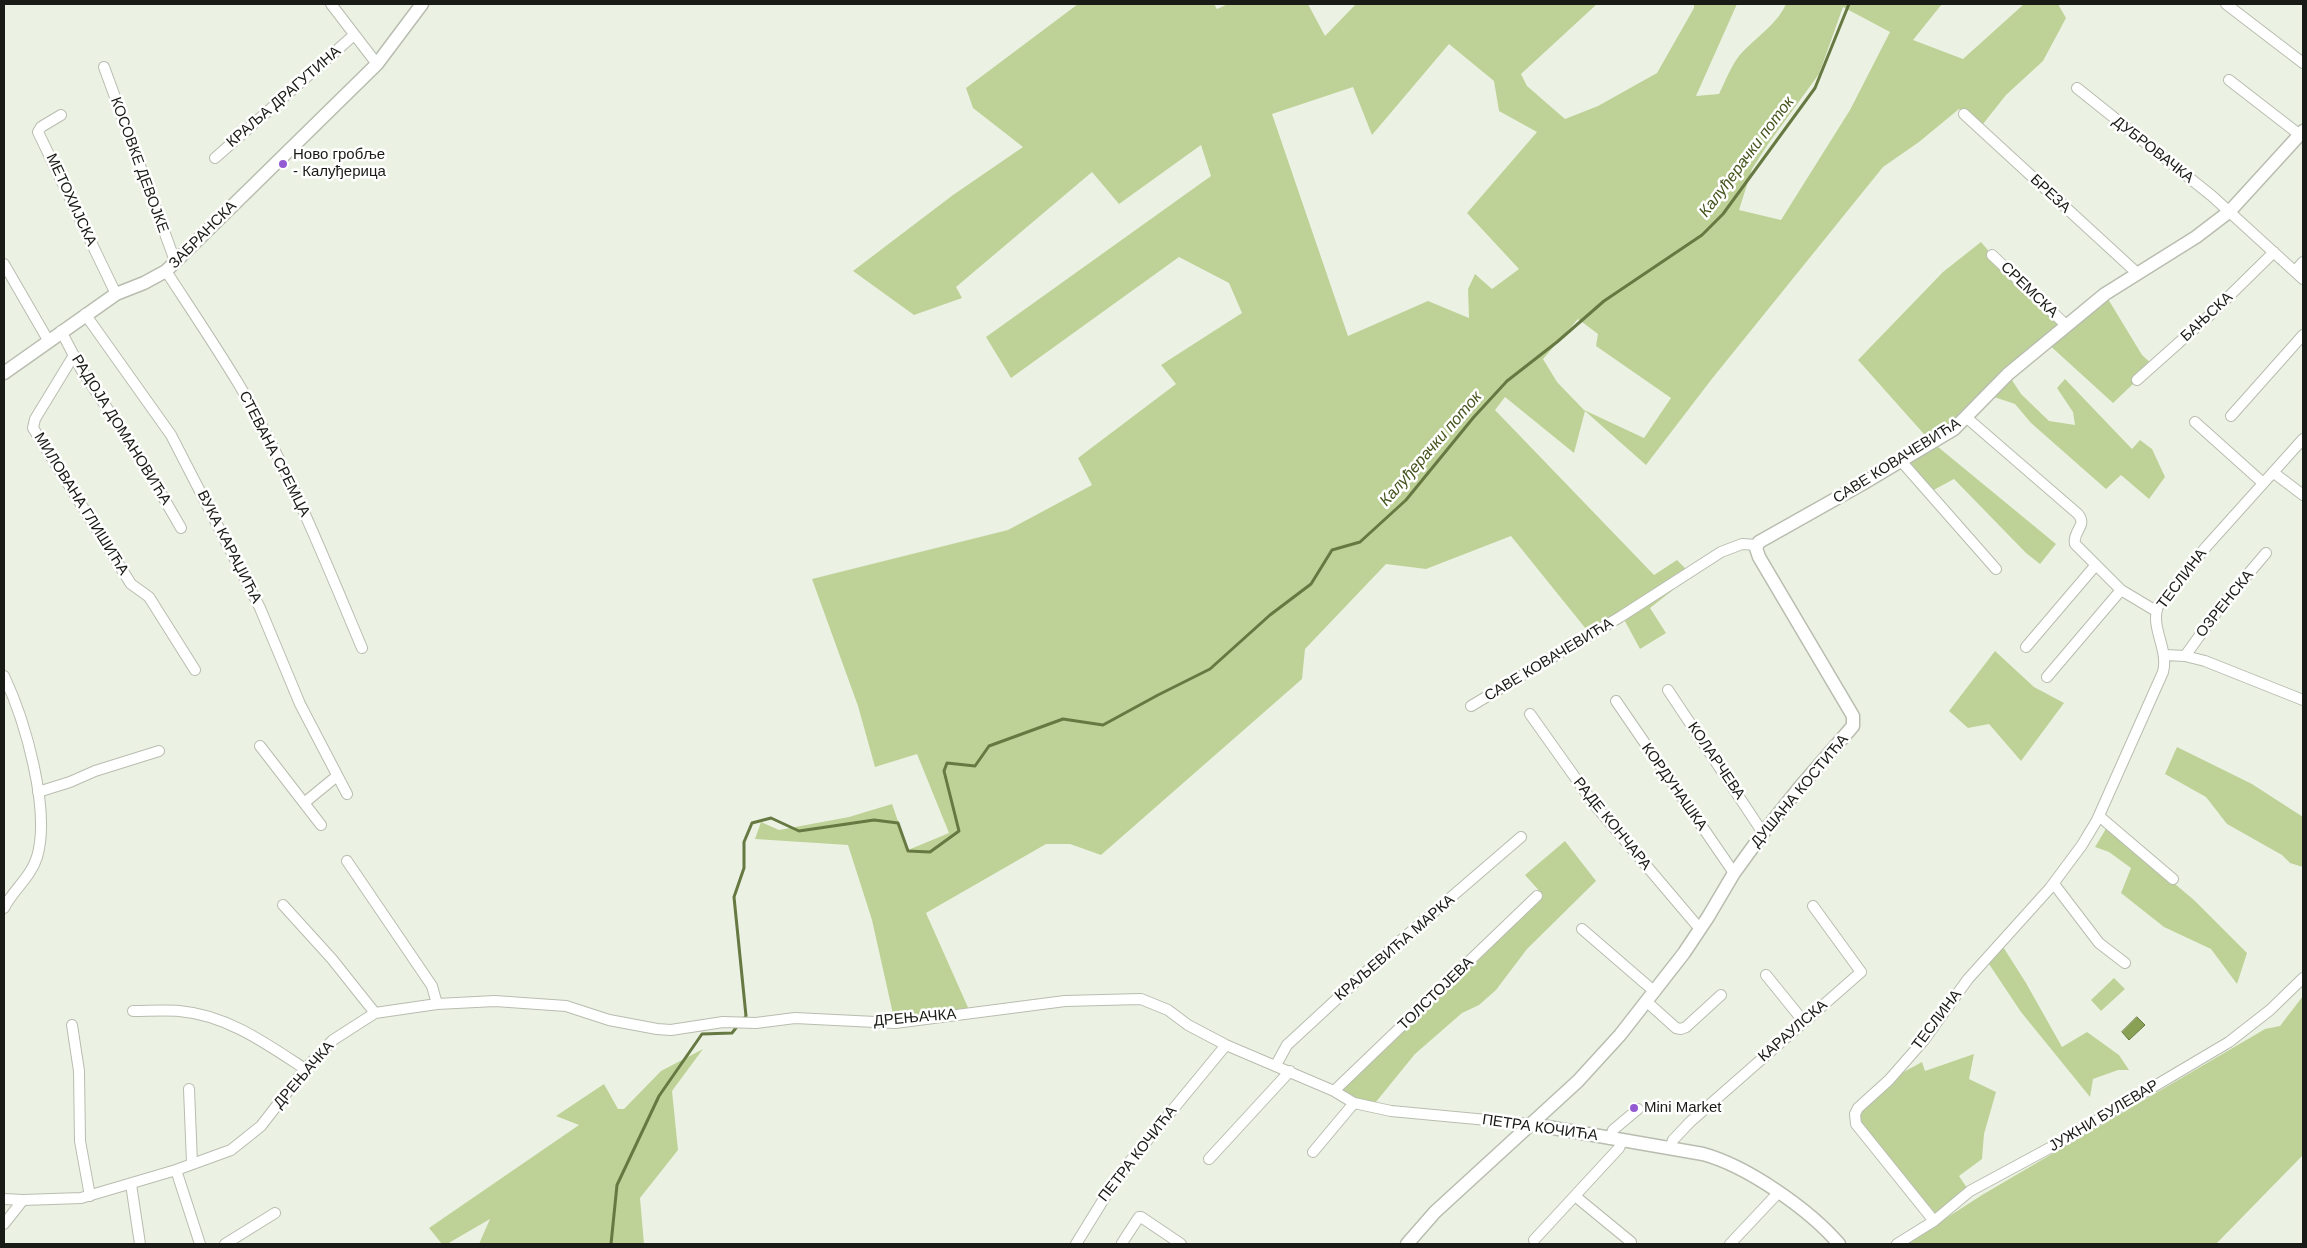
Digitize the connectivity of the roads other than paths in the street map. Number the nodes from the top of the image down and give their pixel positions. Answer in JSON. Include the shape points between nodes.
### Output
{"nodes":[{"id":1,"x":331,"y":4,"type":"edge"},
{"id":2,"x":422,"y":4,"type":"edge"},
{"id":3,"x":2226,"y":4,"type":"edge"},
{"id":4,"x":354,"y":35,"type":"junction"},
{"id":5,"x":2303,"y":63,"type":"edge"},
{"id":6,"x":377,"y":64,"type":"junction"},
{"id":7,"x":104,"y":67,"type":"dead end"},
{"id":8,"x":2229,"y":80,"type":"dead end"},
{"id":9,"x":2077,"y":88,"type":"dead end"},
{"id":10,"x":1964,"y":114,"type":"dead end"},
{"id":11,"x":61,"y":115,"type":"dead end"},
{"id":12,"x":2302,"y":133,"type":"edge"},
{"id":13,"x":214,"y":158,"type":"dead end"},
{"id":14,"x":2230,"y":211,"type":"junction"},
{"id":15,"x":2274,"y":252,"type":"junction"},
{"id":16,"x":1992,"y":255,"type":"dead end"},
{"id":17,"x":175,"y":261,"type":"junction"},
{"id":18,"x":2303,"y":262,"type":"edge"},
{"id":19,"x":4,"y":264,"type":"edge"},
{"id":20,"x":166,"y":271,"type":"junction"},
{"id":21,"x":2136,"y":273,"type":"junction"},
{"id":22,"x":2299,"y":275,"type":"edge"},
{"id":23,"x":116,"y":294,"type":"junction"},
{"id":24,"x":85,"y":314,"type":"junction"},
{"id":25,"x":2066,"y":325,"type":"junction"},
{"id":26,"x":61,"y":331,"type":"junction"},
{"id":27,"x":2303,"y":335,"type":"edge"},
{"id":28,"x":48,"y":340,"type":"junction"},
{"id":29,"x":74,"y":355,"type":"junction"},
{"id":30,"x":4,"y":373,"type":"edge"},
{"id":31,"x":2137,"y":380,"type":"dead end"},
{"id":32,"x":2231,"y":416,"type":"dead end"},
{"id":33,"x":1966,"y":418,"type":"junction"},
{"id":34,"x":2195,"y":422,"type":"dead end"},
{"id":35,"x":2303,"y":439,"type":"edge"},
{"id":36,"x":1901,"y":461,"type":"junction"},
{"id":37,"x":2274,"y":473,"type":"junction"},
{"id":38,"x":2263,"y":483,"type":"junction"},
{"id":39,"x":2303,"y":495,"type":"edge"},
{"id":40,"x":181,"y":528,"type":"dead end"},
{"id":41,"x":1757,"y":545,"type":"junction"},
{"id":42,"x":2266,"y":553,"type":"dead end"},
{"id":43,"x":2095,"y":566,"type":"junction"},
{"id":44,"x":1996,"y":569,"type":"dead end"},
{"id":45,"x":2121,"y":590,"type":"junction"},
{"id":46,"x":2156,"y":611,"type":"junction"},
{"id":47,"x":2026,"y":647,"type":"dead end"},
{"id":48,"x":362,"y":648,"type":"dead end"},
{"id":49,"x":2165,"y":655,"type":"junction"},
{"id":50,"x":2185,"y":656,"type":"junction"},
{"id":51,"x":196,"y":670,"type":"dead end"},
{"id":52,"x":4,"y":676,"type":"edge"},
{"id":53,"x":2047,"y":677,"type":"dead end"},
{"id":54,"x":1668,"y":690,"type":"dead end"},
{"id":55,"x":1616,"y":700,"type":"dead end"},
{"id":56,"x":2303,"y":700,"type":"edge"},
{"id":57,"x":1471,"y":706,"type":"dead end"},
{"id":58,"x":1530,"y":714,"type":"dead end"},
{"id":59,"x":260,"y":746,"type":"dead end"},
{"id":60,"x":159,"y":752,"type":"dead end"},
{"id":61,"x":337,"y":776,"type":"junction"},
{"id":62,"x":38,"y":792,"type":"junction"},
{"id":63,"x":347,"y":794,"type":"dead end"},
{"id":64,"x":304,"y":803,"type":"junction"},
{"id":65,"x":2099,"y":816,"type":"junction"},
{"id":66,"x":320,"y":824,"type":"dead end"},
{"id":67,"x":1763,"y":833,"type":"junction"},
{"id":68,"x":1521,"y":837,"type":"dead end"},
{"id":69,"x":347,"y":861,"type":"dead end"},
{"id":70,"x":1734,"y":873,"type":"junction"},
{"id":71,"x":2173,"y":879,"type":"dead end"},
{"id":72,"x":2054,"y":884,"type":"junction"},
{"id":73,"x":4,"y":888,"type":"edge"},
{"id":74,"x":12,"y":896,"type":"junction"},
{"id":75,"x":1537,"y":896,"type":"dead end"},
{"id":76,"x":283,"y":905,"type":"dead end"},
{"id":77,"x":1813,"y":906,"type":"dead end"},
{"id":78,"x":4,"y":908,"type":"edge"},
{"id":79,"x":1582,"y":929,"type":"dead end"},
{"id":80,"x":1700,"y":929,"type":"junction"},
{"id":81,"x":2125,"y":963,"type":"dead end"},
{"id":82,"x":1766,"y":975,"type":"dead end"},
{"id":83,"x":2303,"y":978,"type":"edge"},
{"id":84,"x":1721,"y":995,"type":"dead end"},
{"id":85,"x":1651,"y":997,"type":"junction"},
{"id":86,"x":1084,"y":999,"type":"joint"},
{"id":87,"x":437,"y":1004,"type":"junction"},
{"id":88,"x":133,"y":1011,"type":"dead end"},
{"id":89,"x":376,"y":1013,"type":"junction"},
{"id":90,"x":1804,"y":1022,"type":"junction"},
{"id":91,"x":72,"y":1025,"type":"dead end"},
{"id":92,"x":1226,"y":1045,"type":"junction"},
{"id":93,"x":1276,"y":1065,"type":"junction"},
{"id":94,"x":305,"y":1069,"type":"junction"},
{"id":95,"x":1290,"y":1071,"type":"junction"},
{"id":96,"x":189,"y":1089,"type":"dead end"},
{"id":97,"x":1334,"y":1091,"type":"junction"},
{"id":98,"x":1354,"y":1103,"type":"junction"},
{"id":99,"x":1638,"y":1109,"type":"dead end"},
{"id":100,"x":1530,"y":1124,"type":"junction"},
{"id":101,"x":1616,"y":1140,"type":"junction"},
{"id":102,"x":1670,"y":1149,"type":"junction"},
{"id":103,"x":1313,"y":1152,"type":"dead end"},
{"id":104,"x":1210,"y":1159,"type":"dead end"},
{"id":105,"x":192,"y":1163,"type":"junction"},
{"id":106,"x":176,"y":1170,"type":"junction"},
{"id":107,"x":131,"y":1184,"type":"junction"},
{"id":108,"x":1778,"y":1194,"type":"junction"},
{"id":109,"x":90,"y":1196,"type":"junction"},
{"id":110,"x":1575,"y":1196,"type":"junction"},
{"id":111,"x":4,"y":1198,"type":"edge"},
{"id":112,"x":23,"y":1200,"type":"junction"},
{"id":113,"x":275,"y":1213,"type":"dead end"},
{"id":114,"x":1934,"y":1222,"type":"junction"},
{"id":115,"x":4,"y":1224,"type":"edge"},
{"id":116,"x":1534,"y":1240,"type":"dead end"},
{"id":117,"x":1631,"y":1242,"type":"dead end"},
{"id":118,"x":1122,"y":1243,"type":"edge"},
{"id":119,"x":140,"y":1244,"type":"edge"},
{"id":120,"x":200,"y":1244,"type":"edge"},
{"id":121,"x":225,"y":1244,"type":"edge"},
{"id":122,"x":1076,"y":1244,"type":"edge"},
{"id":123,"x":1181,"y":1244,"type":"edge"},
{"id":124,"x":1407,"y":1244,"type":"edge"},
{"id":125,"x":1730,"y":1244,"type":"edge"},
{"id":126,"x":1839,"y":1244,"type":"edge"},
{"id":127,"x":1897,"y":1244,"type":"edge"}],
"edges":[{"from":1,"to":4,"type":"street"},
{"from":2,"to":6,"type":"street","name":"ЗАБРАНСКА"},
{"from":3,"to":5,"type":"street"},
{"from":4,"to":6,"type":"street"},
{"from":4,"to":13,"type":"street","name":"КРАЉА ДРАГУТИНА"},
{"from":6,"to":17,"type":"street","name":"ЗАБРАНСКА"},
{"from":7,"to":17,"type":"street","name":"КОСОВКЕ ДЕВОЈКЕ"},
{"from":8,"to":12,"type":"street"},
{"from":9,"to":14,"type":"street","name":"ДУБРОВАЧКА"},
{"from":10,"to":21,"type":"street","name":"БРЕЗА"},
{"from":11,"to":23,"type":"street","name":"МЕТОХИЈСКА","via":[[38,132]]},
{"from":12,"to":14,"type":"street","name":"САВЕ КОВАЧЕВИЋА"},
{"from":14,"to":15,"type":"street","name":"ДУБРОВАЧКА"},
{"from":14,"to":21,"type":"street","name":"САВЕ КОВАЧЕВИЋА","via":[[2196,237]]},
{"from":15,"to":22,"type":"street","name":"ДУБРОВАЧКА"},
{"from":15,"to":31,"type":"street","name":"БАЊСКА"},
{"from":16,"to":25,"type":"street","name":"СРЕМСКА"},
{"from":17,"to":20,"type":"street","name":"ЗАБРАНСКА"},
{"from":18,"to":22,"type":"street"},
{"from":19,"to":28,"type":"street"},
{"from":20,"to":23,"type":"street","name":"ЗАБРАНСКА"},
{"from":20,"to":48,"type":"street","name":"СТЕВАНА СРЕМЦА","via":[[238,384],[270,443],[321,550]]},
{"from":21,"to":25,"type":"street","name":"САВЕ КОВАЧЕВИЋА"},
{"from":23,"to":24,"type":"street","name":"ЗАБРАНСКА"},
{"from":24,"to":26,"type":"street","name":"ЗАБРАНСКА"},
{"from":24,"to":61,"type":"street","name":"ВУКА КАРАЏИЋА","via":[[171,435],[260,608],[300,704]]},
{"from":25,"to":33,"type":"street","name":"САВЕ КОВАЧЕВИЋА","via":[[2008,374]]},
{"from":26,"to":28,"type":"street","name":"ЗАБРАНСКА"},
{"from":26,"to":29,"type":"street","name":"РАДОЈА ДОМАНОВИЋА"},
{"from":27,"to":32,"type":"street"},
{"from":28,"to":30,"type":"street","name":"ЗАБРАНСКА"},
{"from":29,"to":40,"type":"street","name":"РАДОЈА ДОМАНОВИЋА"},
{"from":29,"to":51,"type":"street","name":"МИЛОВАНА ГЛИШИЋА","via":[[35,419],[33,428],[131,584],[149,596]]},
{"from":33,"to":36,"type":"street","name":"САВЕ КОВАЧЕВИЋА","via":[[1954,429]]},
{"from":33,"to":43,"type":"street","via":[[2078,514],[2082,524],[2074,535],[2075,544]]},
{"from":34,"to":38,"type":"street"},
{"from":35,"to":37,"type":"street","name":"ТЕСЛИНА"},
{"from":36,"to":41,"type":"street","name":"САВЕ КОВАЧЕВИЋА"},
{"from":36,"to":44,"type":"street"},
{"from":37,"to":38,"type":"street","name":"ТЕСЛИНА"},
{"from":37,"to":39,"type":"street"},
{"from":38,"to":46,"type":"street","name":"ТЕСЛИНА","via":[[2173,586]]},
{"from":41,"to":57,"type":"street","name":"САВЕ КОВАЧЕВИЋА","via":[[1742,544],[1721,552]]},
{"from":41,"to":67,"type":"street","name":"ДУШАНА КОСТИЋА","via":[[1759,557],[1853,716],[1853,726]]},
{"from":42,"to":50,"type":"street","name":"ОЗРЕНСКА","via":[[2221,606]]},
{"from":43,"to":45,"type":"street"},
{"from":43,"to":47,"type":"street"},
{"from":45,"to":46,"type":"street"},
{"from":45,"to":53,"type":"street"},
{"from":46,"to":49,"type":"street","name":"ТЕСЛИНА"},
{"from":49,"to":50,"type":"street"},
{"from":49,"to":65,"type":"street","name":"ТЕСЛИНА","via":[[2159,685]]},
{"from":50,"to":56,"type":"street"},
{"from":52,"to":62,"type":"street","via":[[26,737]]},
{"from":54,"to":67,"type":"street","name":"КОЛАРЧЕВА"},
{"from":55,"to":70,"type":"street","name":"КОРДУНАШКА"},
{"from":58,"to":80,"type":"street","name":"РАДЕ КОНЧАРА","via":[[1594,804]]},
{"from":59,"to":64,"type":"street"},
{"from":60,"to":62,"type":"street"},
{"from":61,"to":63,"type":"street","name":"ВУКА КАРАЏИЋА"},
{"from":61,"to":64,"type":"street"},
{"from":62,"to":74,"type":"street","via":[[41,814],[37,857]]},
{"from":64,"to":66,"type":"street"},
{"from":65,"to":71,"type":"street"},
{"from":65,"to":72,"type":"street","name":"ТЕСЛИНА"},
{"from":67,"to":70,"type":"street","name":"ДУШАНА КОСТИЋА"},
{"from":68,"to":93,"type":"street","name":"КРАЉЕВИЋА МАРКА","via":[[1392,948],[1293,1040]]},
{"from":69,"to":87,"type":"street","via":[[432,986]]},
{"from":70,"to":80,"type":"street","name":"ДУШАНА КОСТИЋА"},
{"from":72,"to":81,"type":"street","via":[[2099,943]]},
{"from":72,"to":114,"type":"street","name":"ТЕСЛИНА","via":[[1985,958],[1924,1040],[1855,1114],[1856,1124]]},
{"from":73,"to":74,"type":"street"},
{"from":74,"to":78,"type":"street"},
{"from":75,"to":97,"type":"street","name":"ТОЛСТОЈЕВА"},
{"from":76,"to":89,"type":"street"},
{"from":77,"to":90,"type":"street","name":"КАРАУЛСКА","via":[[1861,972]]},
{"from":79,"to":85,"type":"street"},
{"from":80,"to":85,"type":"street","name":"ДУШАНА КОСТИЋА"},
{"from":82,"to":90,"type":"street"},
{"from":83,"to":114,"type":"street","name":"ЈУЖНИ БУЛЕВАР","via":[[2270,1010],[2229,1042],[1970,1192]]},
{"from":84,"to":85,"type":"street","via":[[1681,1029],[1676,1028]]},
{"from":85,"to":100,"type":"street","name":"ДУШАНА КОСТИЋА","via":[[1578,1081]]},
{"from":86,"to":87,"type":"street","name":"ДРЕЊАЧКА","via":[[895,1023],[795,1018],[657,1030],[609,1020],[566,1006],[495,1001]]},
{"from":86,"to":92,"type":"street","name":"ПЕТРА КОЧИЋА","via":[[1133,998],[1151,1002]]},
{"from":87,"to":89,"type":"street","name":"ДРЕЊАЧКА"},
{"from":88,"to":94,"type":"street","via":[[180,1011],[218,1020],[248,1033]]},
{"from":89,"to":94,"type":"street","name":"ДРЕЊАЧКА","via":[[332,1040]]},
{"from":90,"to":102,"type":"street","name":"КАРАУЛСКА","via":[[1690,1122],[1673,1140]]},
{"from":91,"to":109,"type":"street","via":[[79,1071],[80,1141]]},
{"from":92,"to":93,"type":"street","name":"ПЕТРА КОЧИЋА"},
{"from":92,"to":122,"type":"street","name":"ПЕТРА КОЧИЋА","via":[[1118,1176]]},
{"from":93,"to":95,"type":"street","name":"ПЕТРА КОЧИЋА"},
{"from":94,"to":105,"type":"street","name":"ДРЕЊАЧКА","via":[[261,1126],[231,1150]]},
{"from":95,"to":97,"type":"street","name":"ПЕТРА КОЧИЋА"},
{"from":95,"to":104,"type":"street"},
{"from":96,"to":105,"type":"street"},
{"from":97,"to":98,"type":"street","name":"ПЕТРА КОЧИЋА"},
{"from":98,"to":100,"type":"street","name":"ПЕТРА КОЧИЋА","via":[[1391,1111]]},
{"from":98,"to":103,"type":"street"},
{"from":99,"to":101,"type":"street","via":[[1613,1130]]},
{"from":100,"to":101,"type":"street","name":"ПЕТРА КОЧИЋА"},
{"from":100,"to":124,"type":"street","name":"ДУШАНА КОСТИЋА","via":[[1435,1212]]},
{"from":101,"to":102,"type":"street","name":"ПЕТРА КОЧИЋА"},
{"from":101,"to":110,"type":"street","via":[[1619,1148]]},
{"from":102,"to":108,"type":"street","name":"ПЕТРА КОЧИЋА","via":[[1728,1162]]},
{"from":105,"to":106,"type":"street","name":"ДРЕЊАЧКА"},
{"from":106,"to":107,"type":"street","name":"ДРЕЊАЧКА"},
{"from":106,"to":120,"type":"street"},
{"from":107,"to":109,"type":"street","name":"ДРЕЊАЧКА"},
{"from":107,"to":119,"type":"street"},
{"from":108,"to":125,"type":"street"},
{"from":108,"to":126,"type":"street","name":"ПЕТРА КОЧИЋА","via":[[1807,1214]]},
{"from":109,"to":112,"type":"street","name":"ДРЕЊАЧКА"},
{"from":110,"to":116,"type":"street"},
{"from":110,"to":117,"type":"street"},
{"from":111,"to":112,"type":"street","name":"ДРЕЊАЧКА"},
{"from":112,"to":115,"type":"street"},
{"from":113,"to":121,"type":"street"},
{"from":114,"to":127,"type":"street","name":"ЈУЖНИ БУЛЕВАР"},
{"from":118,"to":123,"type":"street","via":[[1142,1217]]}]}
